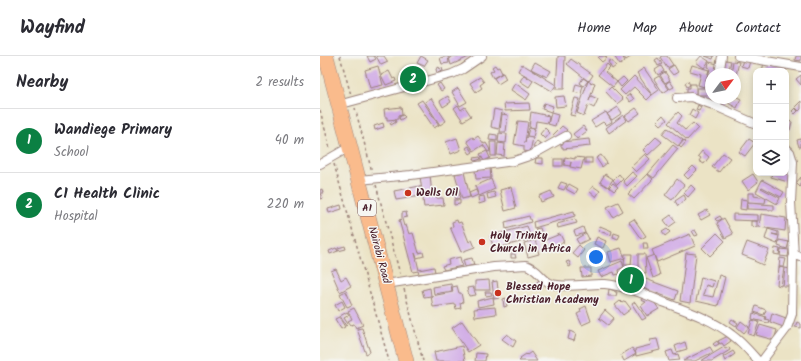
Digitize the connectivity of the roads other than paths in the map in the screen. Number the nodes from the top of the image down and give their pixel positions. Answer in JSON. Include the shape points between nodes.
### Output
{"nodes":[{"id":1,"x":322,"y":56,"type":"edge"},
{"id":2,"x":326,"y":56,"type":"edge"},
{"id":3,"x":482,"y":56,"type":"edge"},
{"id":4,"x":722,"y":56,"type":"edge"},
{"id":5,"x":738,"y":56,"type":"edge"},
{"id":6,"x":720,"y":68,"type":"edge"},
{"id":7,"x":801,"y":68,"type":"edge"},
{"id":8,"x":677,"y":98,"type":"dead end"},
{"id":9,"x":705,"y":100,"type":"edge"},
{"id":10,"x":346,"y":103,"type":"junction"},
{"id":11,"x":719,"y":104,"type":"edge"},
{"id":12,"x":753,"y":122,"type":"edge"},
{"id":13,"x":566,"y":136,"type":"dead end"},
{"id":14,"x":346,"y":149,"type":"junction"},
{"id":15,"x":789,"y":151,"type":"edge"},
{"id":16,"x":320,"y":164,"type":"edge"},
{"id":17,"x":359,"y":180,"type":"junction"},
{"id":18,"x":797,"y":256,"type":"edge"},
{"id":19,"x":386,"y":284,"type":"junction"},
{"id":20,"x":402,"y":361,"type":"edge"},
{"id":21,"x":406,"y":361,"type":"edge"},
{"id":22,"x":758,"y":361,"type":"edge"},
{"id":23,"x":762,"y":361,"type":"edge"}],
"edges":[{"from":1,"to":14,"type":"highway","name":"Nairobi Road","number":"A1"},
{"from":2,"to":10,"type":"highway","name":"Nairobi Road","number":"A1"},
{"from":3,"to":10,"type":"street","via":[[452,74]]},
{"from":4,"to":6,"type":"street"},
{"from":5,"to":7,"type":"street"},
{"from":8,"to":9,"type":"street"},
{"from":10,"to":17,"type":"highway","name":"Nairobi Road","number":"A1"},
{"from":11,"to":12,"type":"street"},
{"from":13,"to":17,"type":"street","via":[[532,155],[514,161]]},
{"from":14,"to":16,"type":"street"},
{"from":14,"to":20,"type":"highway","name":"Nairobi Road","number":"A1"},
{"from":15,"to":18,"type":"street","via":[[793,162],[791,202]]},
{"from":17,"to":19,"type":"highway","name":"Nairobi Road","number":"A1"},
{"from":18,"to":23,"type":"street","via":[[792,258],[792,314],[787,328]]},
{"from":19,"to":21,"type":"highway","name":"Nairobi Road","number":"A1"},
{"from":19,"to":22,"type":"street","via":[[494,267],[526,265],[550,283],[605,284],[621,287],[692,313],[732,335]]}]}
